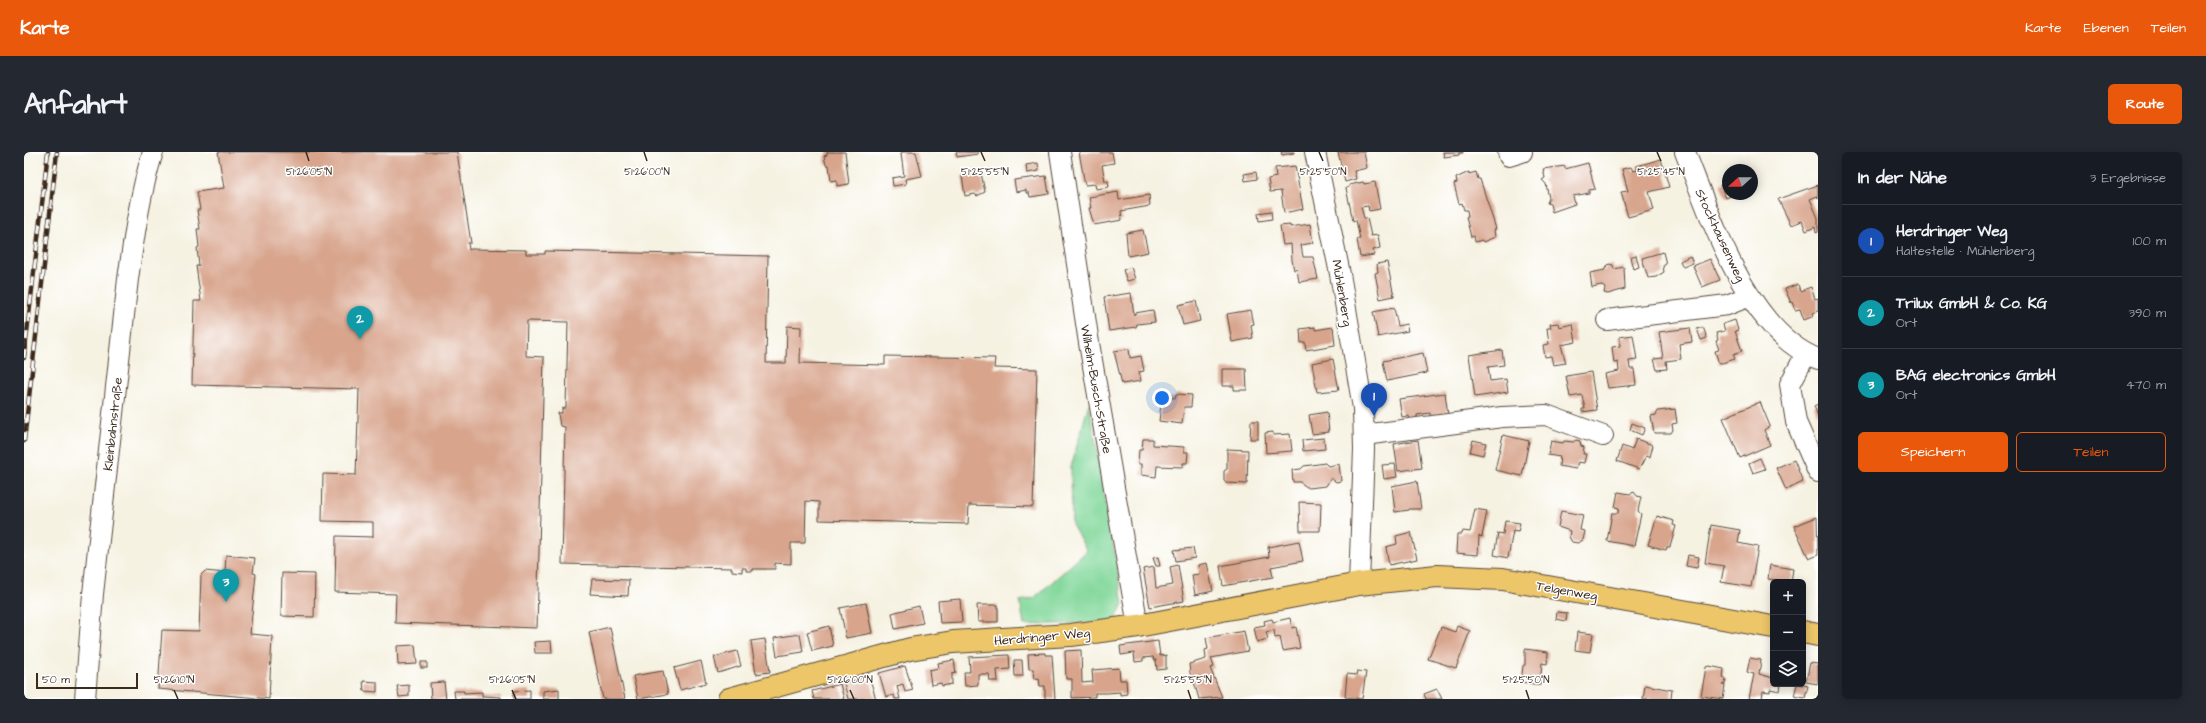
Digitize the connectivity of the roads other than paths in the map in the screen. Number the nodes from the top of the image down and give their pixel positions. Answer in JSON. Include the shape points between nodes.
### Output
{"nodes":[{"id":1,"x":153,"y":152,"type":"edge"},
{"id":2,"x":1060,"y":152,"type":"edge"},
{"id":3,"x":1315,"y":152,"type":"edge"},
{"id":4,"x":1508,"y":152,"type":"edge"},
{"id":5,"x":1522,"y":152,"type":"edge"},
{"id":6,"x":1685,"y":152,"type":"edge"},
{"id":7,"x":1750,"y":296,"type":"junction"},
{"id":8,"x":1607,"y":320,"type":"dead end"},
{"id":9,"x":1812,"y":356,"type":"edge"},
{"id":10,"x":1364,"y":435,"type":"junction"},
{"id":11,"x":1602,"y":436,"type":"dead end"},
{"id":12,"x":1818,"y":472,"type":"edge"},
{"id":13,"x":1359,"y":584,"type":"junction"},
{"id":14,"x":1138,"y":626,"type":"junction"},
{"id":15,"x":1770,"y":626,"type":"edge"},
{"id":16,"x":1806,"y":633,"type":"edge"},
{"id":17,"x":1818,"y":635,"type":"edge"},
{"id":18,"x":85,"y":699,"type":"edge"},
{"id":19,"x":729,"y":699,"type":"edge"}],
"edges":[{"from":1,"to":18,"type":"street","name":"Kleinbahnstraße","via":[[143,192],[128,279],[93,594]]},
{"from":2,"to":14,"type":"street","name":"Wilhelm-Busch-Straße","via":[[1089,343]]},
{"from":3,"to":10,"type":"street","name":"Mühlenberg","via":[[1340,274],[1363,408]]},
{"from":4,"to":5,"type":"street","via":[[1509,156]]},
{"from":6,"to":7,"type":"street","name":"Stockhausenweg","via":[[1719,236]]},
{"from":7,"to":8,"type":"street","name":"Stockhausenweg","via":[[1727,305]]},
{"from":7,"to":9,"type":"street","name":"Stockhausenweg","via":[[1782,336]]},
{"from":9,"to":12,"type":"street","name":"Stockhausenweg","via":[[1790,384],[1796,422]]},
{"from":10,"to":11,"type":"street","via":[[1502,417],[1546,415]]},
{"from":10,"to":13,"type":"street","name":"Mühlenberg"},
{"from":13,"to":14,"type":"main road","name":"Herdringer Weg"},
{"from":13,"to":15,"type":"main road","name":"Telgenweg","via":[[1437,576],[1503,579]]},
{"from":14,"to":19,"type":"main road","name":"Herdringer Weg","via":[[1071,635],[953,642],[910,649]]},
{"from":16,"to":17,"type":"main road"}]}
